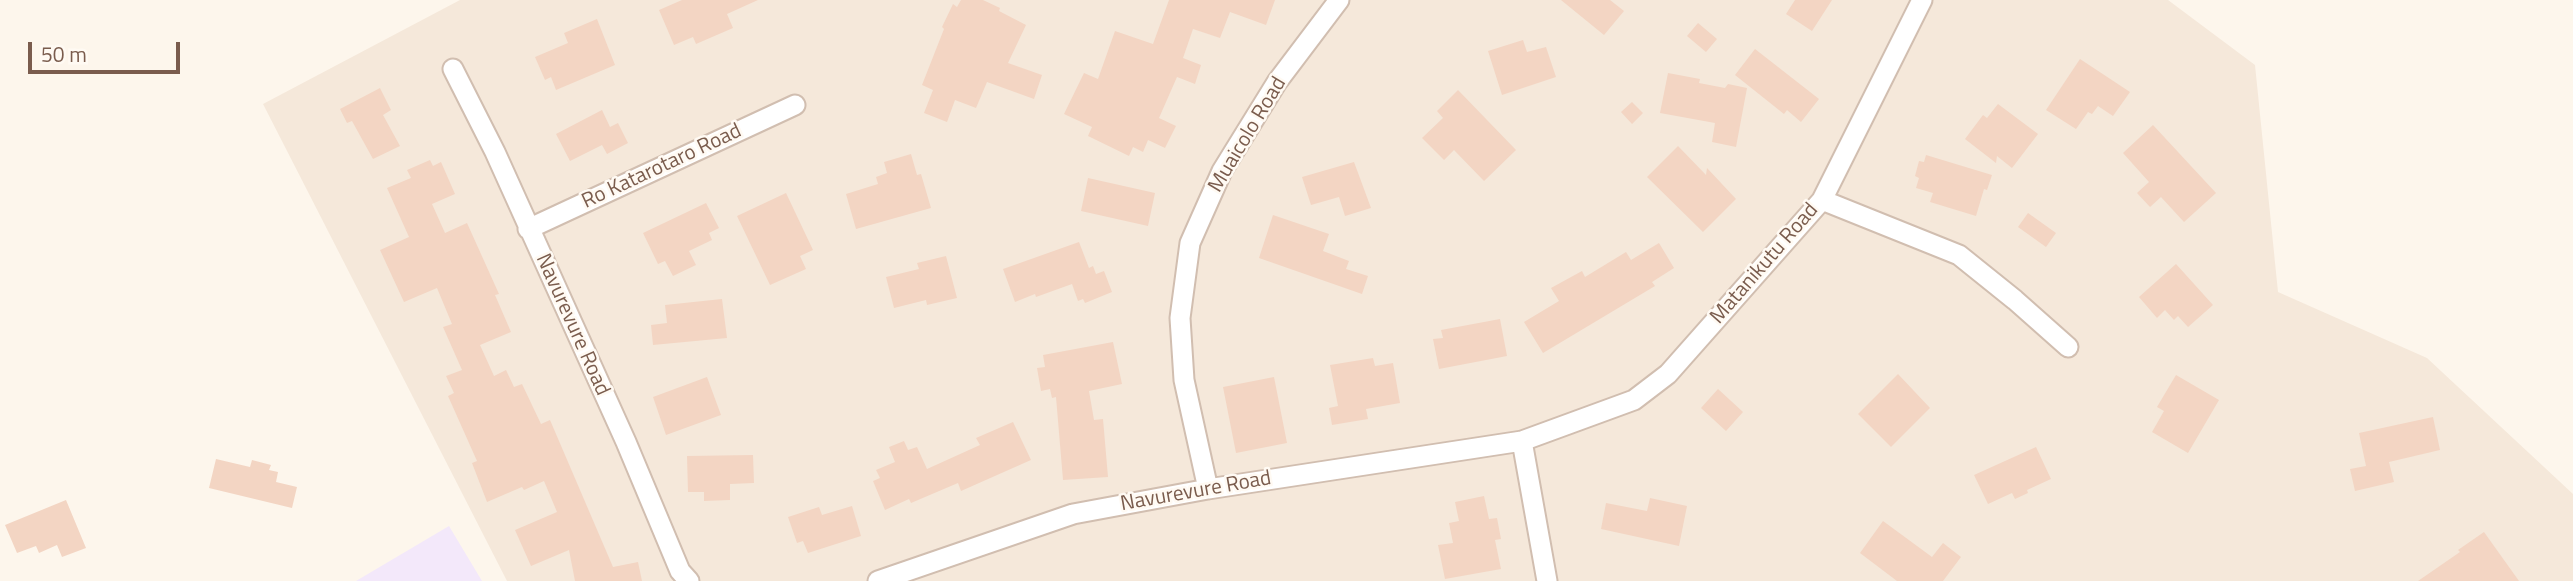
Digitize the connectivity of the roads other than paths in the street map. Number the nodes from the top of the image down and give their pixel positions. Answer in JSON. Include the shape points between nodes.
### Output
{"nodes":[{"id":1,"x":1339,"y":0,"type":"edge"},
{"id":2,"x":1922,"y":0,"type":"edge"},
{"id":3,"x":453,"y":69,"type":"dead end"},
{"id":4,"x":795,"y":105,"type":"dead end"},
{"id":5,"x":1822,"y":200,"type":"junction"},
{"id":6,"x":528,"y":229,"type":"junction"},
{"id":7,"x":2068,"y":347,"type":"dead end"},
{"id":8,"x":1522,"y":440,"type":"junction"},
{"id":9,"x":1208,"y":489,"type":"junction"},
{"id":10,"x":689,"y":581,"type":"edge"},
{"id":11,"x":878,"y":581,"type":"edge"},
{"id":12,"x":1547,"y":581,"type":"edge"}],
"edges":[{"from":1,"to":9,"type":"street","name":"Muaicolo Road","via":[[1277,82],[1222,171],[1190,243],[1180,318],[1184,380]]},
{"from":2,"to":5,"type":"street","name":"Matanikutu Road"},
{"from":3,"to":6,"type":"street","name":"Navurevure Road"},
{"from":4,"to":6,"type":"street","name":"Ro Katarotaro Road"},
{"from":5,"to":7,"type":"street","via":[[1959,255]]},
{"from":5,"to":8,"type":"street","name":"Matanikutu Road","via":[[1668,374],[1634,400]]},
{"from":6,"to":10,"type":"street","name":"Navurevure Road","via":[[680,571]]},
{"from":8,"to":9,"type":"street","name":"Navurevure Road"},
{"from":8,"to":12,"type":"street"},
{"from":9,"to":11,"type":"street","name":"Navurevure Road","via":[[1073,514]]}]}
